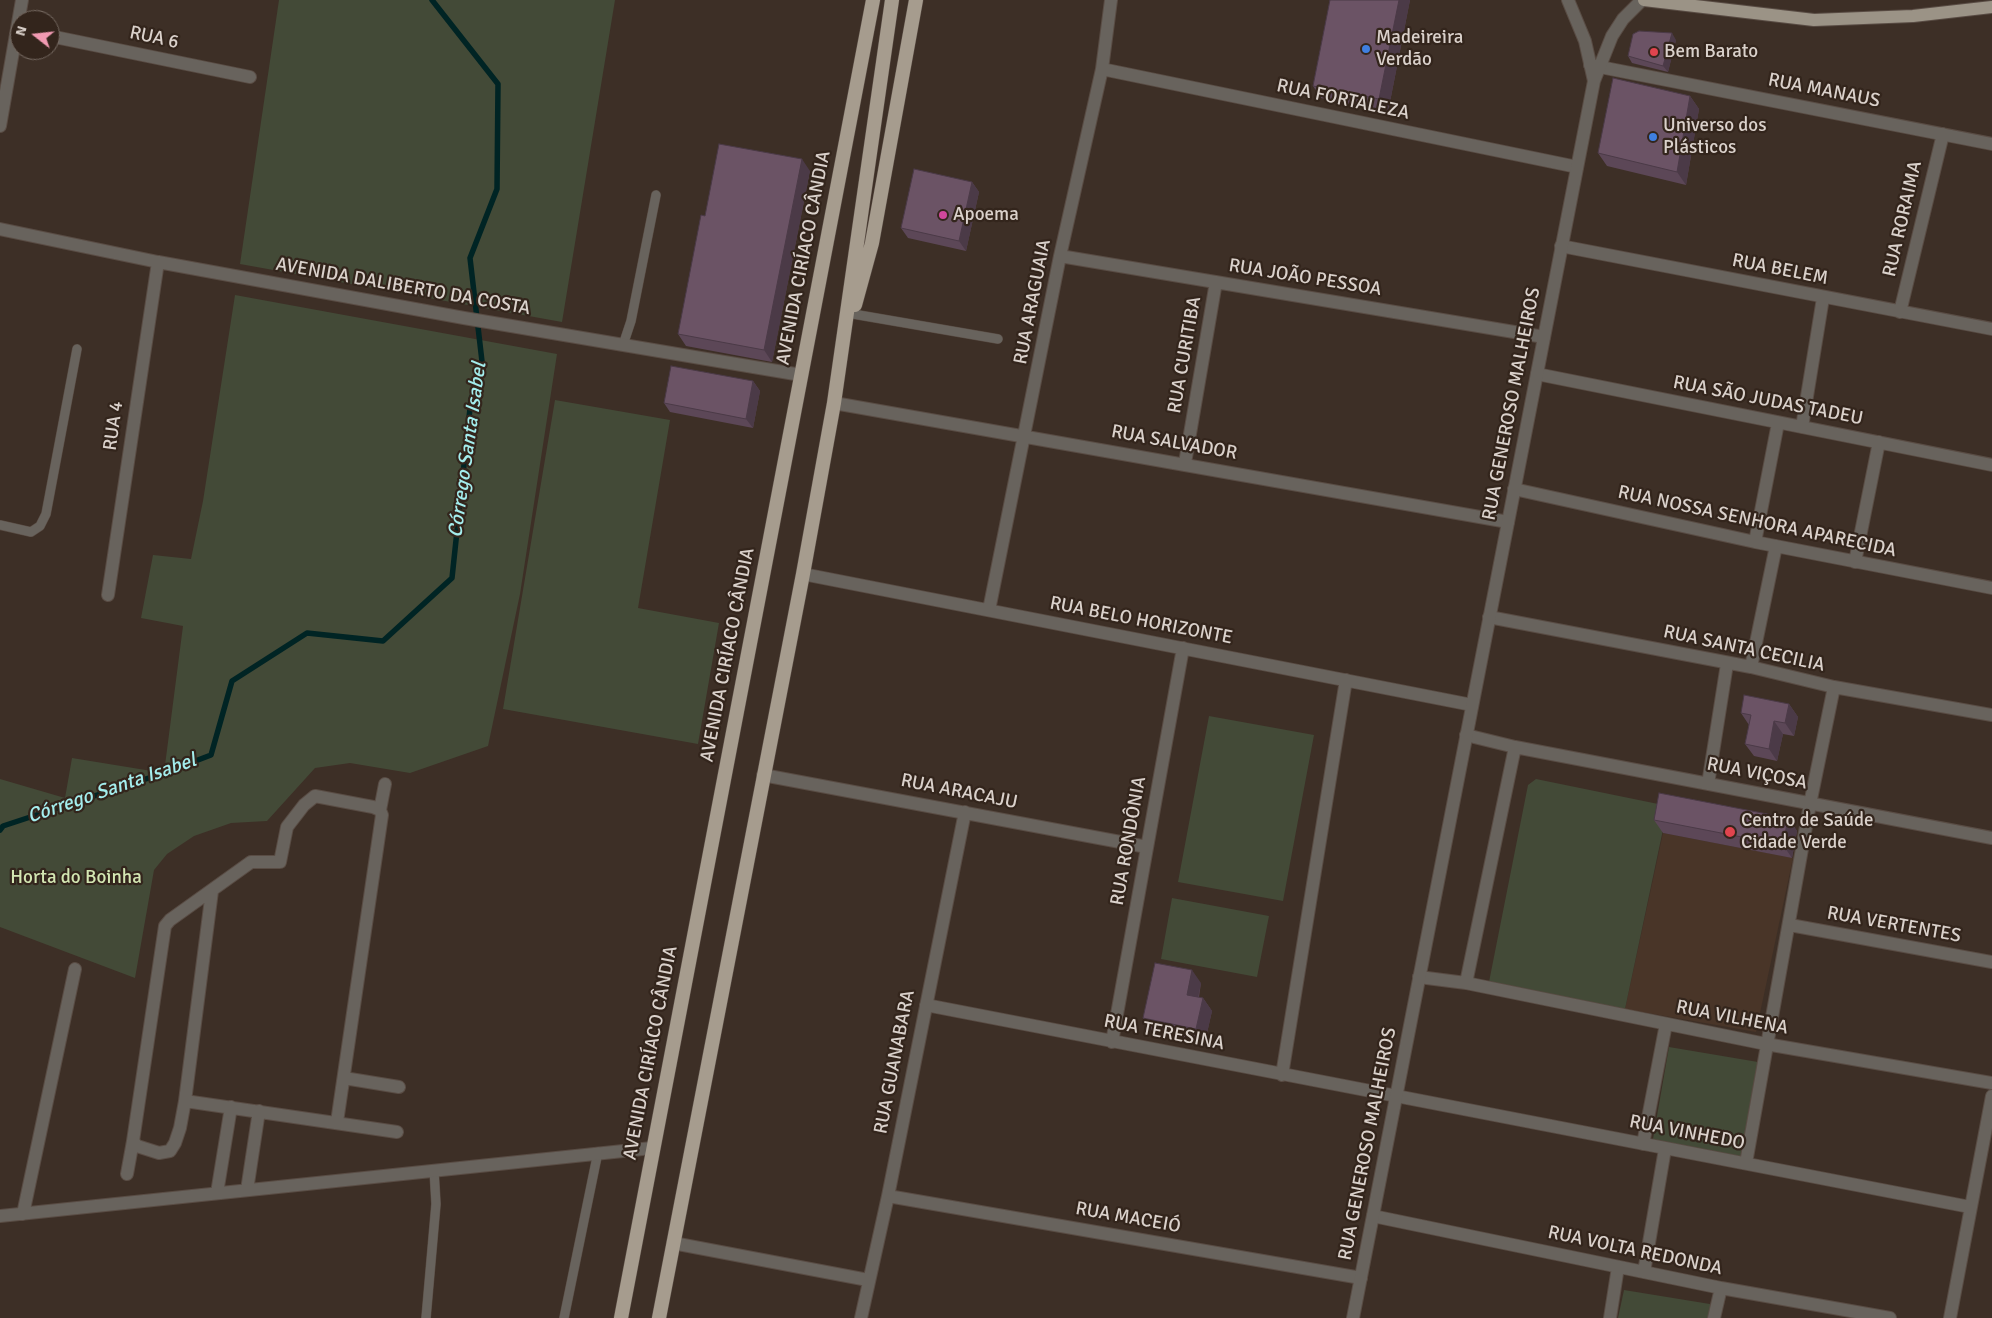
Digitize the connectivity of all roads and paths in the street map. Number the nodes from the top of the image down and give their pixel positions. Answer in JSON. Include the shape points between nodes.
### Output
{"nodes":[{"id":1,"x":873,"y":0,"type":"edge"},
{"id":2,"x":892,"y":0,"type":"edge"},
{"id":3,"x":916,"y":0,"type":"edge"},
{"id":4,"x":1111,"y":0,"type":"edge"},
{"id":5,"x":1568,"y":0,"type":"edge"},
{"id":6,"x":1643,"y":0,"type":"edge"},
{"id":7,"x":1992,"y":7,"type":"edge"},
{"id":8,"x":60,"y":38,"type":"edge"},
{"id":9,"x":13,"y":60,"type":"edge"},
{"id":10,"x":1595,"y":66,"type":"junction"},
{"id":11,"x":1102,"y":69,"type":"junction"},
{"id":12,"x":250,"y":76,"type":"dead end"},
{"id":13,"x":0,"y":126,"type":"edge"},
{"id":14,"x":1942,"y":134,"type":"junction"},
{"id":15,"x":1992,"y":144,"type":"edge"},
{"id":16,"x":1577,"y":167,"type":"junction"},
{"id":17,"x":656,"y":196,"type":"dead end"},
{"id":18,"x":0,"y":230,"type":"edge"},
{"id":19,"x":1561,"y":246,"type":"junction"},
{"id":20,"x":1060,"y":256,"type":"junction"},
{"id":21,"x":158,"y":262,"type":"junction"},
{"id":22,"x":1216,"y":282,"type":"junction"},
{"id":23,"x":1822,"y":298,"type":"junction"},
{"id":24,"x":1900,"y":312,"type":"junction"},
{"id":25,"x":853,"y":314,"type":"junction"},
{"id":26,"x":1992,"y":329,"type":"edge"},
{"id":27,"x":1544,"y":337,"type":"junction"},
{"id":28,"x":998,"y":339,"type":"dead end"},
{"id":29,"x":623,"y":345,"type":"junction"},
{"id":30,"x":77,"y":349,"type":"dead end"},
{"id":31,"x":839,"y":364,"type":"junction"},
{"id":32,"x":1536,"y":374,"type":"junction"},
{"id":33,"x":801,"y":375,"type":"junction"},
{"id":34,"x":834,"y":403,"type":"junction"},
{"id":35,"x":1778,"y":423,"type":"junction"},
{"id":36,"x":1802,"y":428,"type":"junction"},
{"id":37,"x":1026,"y":437,"type":"junction"},
{"id":38,"x":1879,"y":442,"type":"junction"},
{"id":39,"x":1185,"y":463,"type":"junction"},
{"id":40,"x":1992,"y":465,"type":"edge"},
{"id":41,"x":1514,"y":489,"type":"junction"},
{"id":42,"x":1508,"y":522,"type":"junction"},
{"id":43,"x":0,"y":525,"type":"edge"},
{"id":44,"x":1755,"y":542,"type":"junction"},
{"id":45,"x":1776,"y":546,"type":"junction"},
{"id":46,"x":1855,"y":562,"type":"junction"},
{"id":47,"x":803,"y":574,"type":"junction"},
{"id":48,"x":1992,"y":588,"type":"edge"},
{"id":49,"x":108,"y":595,"type":"dead end"},
{"id":50,"x":989,"y":610,"type":"junction"},
{"id":51,"x":1490,"y":617,"type":"junction"},
{"id":52,"x":1183,"y":648,"type":"junction"},
{"id":53,"x":1727,"y":664,"type":"junction"},
{"id":54,"x":1751,"y":668,"type":"junction"},
{"id":55,"x":1346,"y":680,"type":"junction"},
{"id":56,"x":1834,"y":687,"type":"junction"},
{"id":57,"x":1472,"y":704,"type":"junction"},
{"id":58,"x":1992,"y":715,"type":"edge"},
{"id":59,"x":1466,"y":735,"type":"junction"},
{"id":60,"x":1515,"y":747,"type":"junction"},
{"id":61,"x":764,"y":775,"type":"junction"},
{"id":62,"x":385,"y":784,"type":"dead end"},
{"id":63,"x":1708,"y":784,"type":"junction"},
{"id":64,"x":1810,"y":804,"type":"junction"},
{"id":65,"x":380,"y":810,"type":"junction"},
{"id":66,"x":965,"y":812,"type":"junction"},
{"id":67,"x":1992,"y":838,"type":"edge"},
{"id":68,"x":1147,"y":847,"type":"junction"},
{"id":69,"x":212,"y":891,"type":"junction"},
{"id":70,"x":1790,"y":925,"type":"junction"},
{"id":71,"x":1992,"y":962,"type":"edge"},
{"id":72,"x":74,"y":969,"type":"dead end"},
{"id":73,"x":1419,"y":977,"type":"junction"},
{"id":74,"x":1466,"y":983,"type":"junction"},
{"id":75,"x":926,"y":1005,"type":"junction"},
{"id":76,"x":1666,"y":1024,"type":"junction"},
{"id":77,"x":1112,"y":1042,"type":"junction"},
{"id":78,"x":1766,"y":1044,"type":"junction"},
{"id":79,"x":1282,"y":1075,"type":"junction"},
{"id":80,"x":344,"y":1078,"type":"junction"},
{"id":81,"x":1992,"y":1084,"type":"edge"},
{"id":82,"x":399,"y":1087,"type":"dead end"},
{"id":83,"x":1396,"y":1096,"type":"junction"},
{"id":84,"x":1992,"y":1096,"type":"edge"},
{"id":85,"x":184,"y":1101,"type":"junction"},
{"id":86,"x":231,"y":1107,"type":"junction"},
{"id":87,"x":259,"y":1111,"type":"junction"},
{"id":88,"x":337,"y":1122,"type":"junction"},
{"id":89,"x":397,"y":1132,"type":"dead end"},
{"id":90,"x":133,"y":1141,"type":"junction"},
{"id":91,"x":1643,"y":1144,"type":"junction"},
{"id":92,"x":652,"y":1148,"type":"junction"},
{"id":93,"x":1665,"y":1149,"type":"junction"},
{"id":94,"x":598,"y":1152,"type":"junction"},
{"id":95,"x":1746,"y":1163,"type":"junction"},
{"id":96,"x":434,"y":1170,"type":"junction"},
{"id":97,"x":127,"y":1174,"type":"dead end"},
{"id":98,"x":247,"y":1190,"type":"junction"},
{"id":99,"x":217,"y":1193,"type":"junction"},
{"id":100,"x":888,"y":1196,"type":"junction"},
{"id":101,"x":1970,"y":1208,"type":"junction"},
{"id":102,"x":23,"y":1214,"type":"junction"},
{"id":103,"x":0,"y":1216,"type":"edge"},
{"id":104,"x":1373,"y":1216,"type":"junction"},
{"id":105,"x":673,"y":1243,"type":"junction"},
{"id":106,"x":1618,"y":1266,"type":"junction"},
{"id":107,"x":1644,"y":1272,"type":"junction"},
{"id":108,"x":1361,"y":1278,"type":"junction"},
{"id":109,"x":868,"y":1280,"type":"junction"},
{"id":110,"x":1720,"y":1288,"type":"junction"},
{"id":111,"x":426,"y":1318,"type":"edge"},
{"id":112,"x":564,"y":1318,"type":"edge"},
{"id":113,"x":621,"y":1318,"type":"edge"},
{"id":114,"x":659,"y":1318,"type":"edge"},
{"id":115,"x":860,"y":1318,"type":"edge"},
{"id":116,"x":1353,"y":1318,"type":"edge"},
{"id":117,"x":1610,"y":1318,"type":"edge"},
{"id":118,"x":1714,"y":1318,"type":"edge"},
{"id":119,"x":1890,"y":1318,"type":"edge"},
{"id":120,"x":1950,"y":1318,"type":"edge"}],
"edges":[{"from":1,"to":33,"type":"highway","name":"AVENIDA CIRÍACO CÂNDIA"},
{"from":2,"to":31,"type":"highway"},
{"from":3,"to":25,"type":"highway","via":[[872,244]]},
{"from":4,"to":11,"type":"street","name":"RUA ARAGUAIA"},
{"from":5,"to":10,"type":"street"},
{"from":6,"to":7,"type":"main road","via":[[1814,20],[1914,16]]},
{"from":6,"to":10,"type":"street","name":"RUA GENEROSO MALHEIROS","via":[[1623,19]]},
{"from":8,"to":12,"type":"street","name":"RUA 6"},
{"from":9,"to":13,"type":"street"},
{"from":10,"to":14,"type":"street","name":"RUA MANAUS"},
{"from":10,"to":16,"type":"street","name":"RUA GENEROSO MALHEIROS"},
{"from":11,"to":16,"type":"street","name":"RUA FORTALEZA"},
{"from":11,"to":20,"type":"street","name":"RUA ARAGUAIA"},
{"from":14,"to":15,"type":"street","name":"RUA MANAUS"},
{"from":14,"to":24,"type":"street","name":"RUA RORAIMA"},
{"from":16,"to":19,"type":"street","name":"RUA GENEROSO MALHEIROS"},
{"from":17,"to":29,"type":"lane","via":[[631,321]]},
{"from":18,"to":21,"type":"street","name":"AVENIDA DALIBERTO DA COSTA"},
{"from":19,"to":23,"type":"street","name":"RUA BELEM"},
{"from":19,"to":27,"type":"street","name":"RUA GENEROSO MALHEIROS"},
{"from":20,"to":22,"type":"street","name":"RUA JOÃO PESSOA"},
{"from":20,"to":37,"type":"street","name":"RUA ARAGUAIA"},
{"from":21,"to":29,"type":"street","name":"AVENIDA DALIBERTO DA COSTA"},
{"from":21,"to":49,"type":"street","name":"RUA 4"},
{"from":22,"to":27,"type":"street","name":"RUA JOÃO PESSOA"},
{"from":22,"to":39,"type":"street","name":"RUA CURITIBA"},
{"from":23,"to":24,"type":"street","name":"RUA BELEM"},
{"from":23,"to":36,"type":"street"},
{"from":24,"to":26,"type":"street","name":"RUA BELEM"},
{"from":25,"to":28,"type":"lane"},
{"from":25,"to":31,"type":"highway"},
{"from":27,"to":32,"type":"street","name":"RUA GENEROSO MALHEIROS"},
{"from":29,"to":33,"type":"street","name":"AVENIDA DALIBERTO DA COSTA"},
{"from":30,"to":43,"type":"lane","via":[[46,514],[40,526],[31,532]]},
{"from":31,"to":34,"type":"highway"},
{"from":32,"to":35,"type":"street","name":"RUA SÃO JUDAS TADEU"},
{"from":32,"to":41,"type":"street","name":"RUA GENEROSO MALHEIROS"},
{"from":33,"to":92,"type":"highway","name":"AVENIDA CIRÍACO CÂNDIA"},
{"from":34,"to":37,"type":"street","name":"RUA SALVADOR"},
{"from":34,"to":47,"type":"highway"},
{"from":35,"to":36,"type":"street","name":"RUA SÃO JUDAS TADEU"},
{"from":35,"to":44,"type":"street"},
{"from":36,"to":38,"type":"street","name":"RUA SÃO JUDAS TADEU"},
{"from":37,"to":39,"type":"street","name":"RUA SALVADOR"},
{"from":37,"to":50,"type":"street","name":"RUA ARAGUAIA"},
{"from":38,"to":40,"type":"street","name":"RUA SÃO JUDAS TADEU"},
{"from":38,"to":46,"type":"street"},
{"from":39,"to":42,"type":"street","name":"RUA SALVADOR"},
{"from":41,"to":42,"type":"street","name":"RUA GENEROSO MALHEIROS"},
{"from":41,"to":44,"type":"street","name":"RUA NOSSA SENHORA APARECIDA"},
{"from":42,"to":51,"type":"street","name":"RUA GENEROSO MALHEIROS"},
{"from":44,"to":45,"type":"street","name":"RUA NOSSA SENHORA APARECIDA"},
{"from":45,"to":46,"type":"street","name":"RUA NOSSA SENHORA APARECIDA"},
{"from":45,"to":54,"type":"street"},
{"from":46,"to":48,"type":"street","name":"RUA NOSSA SENHORA APARECIDA"},
{"from":47,"to":50,"type":"street","name":"RUA BELO HORIZONTE"},
{"from":47,"to":61,"type":"highway"},
{"from":50,"to":52,"type":"street","name":"RUA BELO HORIZONTE"},
{"from":51,"to":53,"type":"street","name":"RUA SANTA CECILIA"},
{"from":51,"to":57,"type":"street","name":"RUA GENEROSO MALHEIROS"},
{"from":52,"to":55,"type":"street","name":"RUA BELO HORIZONTE"},
{"from":52,"to":68,"type":"street","name":"RUA RONDÔNIA"},
{"from":53,"to":54,"type":"street","name":"RUA SANTA CECILIA"},
{"from":53,"to":63,"type":"street"},
{"from":54,"to":56,"type":"street","name":"RUA SANTA CECILIA"},
{"from":55,"to":57,"type":"street","name":"RUA BELO HORIZONTE"},
{"from":55,"to":79,"type":"street"},
{"from":56,"to":58,"type":"street","name":"RUA SANTA CECILIA"},
{"from":56,"to":64,"type":"street"},
{"from":57,"to":59,"type":"street","name":"RUA GENEROSO MALHEIROS"},
{"from":59,"to":60,"type":"street"},
{"from":59,"to":73,"type":"street","name":"RUA GENEROSO MALHEIROS"},
{"from":60,"to":63,"type":"street","name":"RUA VIÇOSA"},
{"from":60,"to":74,"type":"street"},
{"from":61,"to":66,"type":"street","name":"RUA ARACAJU"},
{"from":61,"to":105,"type":"highway"},
{"from":62,"to":65,"type":"street"},
{"from":63,"to":64,"type":"street","name":"RUA VIÇOSA"},
{"from":64,"to":67,"type":"street","name":"RUA VIÇOSA"},
{"from":64,"to":70,"type":"street"},
{"from":65,"to":69,"type":"street","via":[[315,796],[287,827],[280,862],[251,862]]},
{"from":65,"to":80,"type":"street","via":[[382,815]]},
{"from":66,"to":68,"type":"street","name":"RUA ARACAJU"},
{"from":66,"to":75,"type":"street","name":"RUA GUANABARA"},
{"from":68,"to":77,"type":"street","name":"RUA RONDÔNIA"},
{"from":69,"to":85,"type":"street"},
{"from":69,"to":90,"type":"street","via":[[165,926]]},
{"from":70,"to":71,"type":"street","name":"RUA VERTENTES"},
{"from":70,"to":78,"type":"street"},
{"from":72,"to":102,"type":"street"},
{"from":73,"to":74,"type":"street"},
{"from":73,"to":83,"type":"street","name":"RUA GENEROSO MALHEIROS"},
{"from":74,"to":76,"type":"street","name":"RUA VILHENA"},
{"from":75,"to":77,"type":"street","name":"RUA TERESINA"},
{"from":75,"to":100,"type":"street","name":"RUA GUANABARA"},
{"from":76,"to":78,"type":"street","name":"RUA VILHENA"},
{"from":76,"to":91,"type":"street"},
{"from":77,"to":79,"type":"street","name":"RUA TERESINA"},
{"from":78,"to":81,"type":"street","name":"RUA VILHENA"},
{"from":78,"to":95,"type":"street"},
{"from":79,"to":83,"type":"street","name":"RUA TERESINA"},
{"from":80,"to":82,"type":"street"},
{"from":80,"to":88,"type":"street"},
{"from":83,"to":91,"type":"street","name":"RUA VINHEDO"},
{"from":83,"to":104,"type":"street","name":"RUA GENEROSO MALHEIROS"},
{"from":84,"to":101,"type":"street"},
{"from":85,"to":86,"type":"street"},
{"from":85,"to":90,"type":"street","via":[[175,1143],[170,1151],[159,1153],[137,1146]]},
{"from":86,"to":87,"type":"street"},
{"from":86,"to":99,"type":"street"},
{"from":87,"to":88,"type":"street"},
{"from":87,"to":98,"type":"street"},
{"from":88,"to":89,"type":"street"},
{"from":90,"to":97,"type":"street"},
{"from":91,"to":93,"type":"street","name":"RUA VINHEDO"},
{"from":92,"to":94,"type":"street"},
{"from":92,"to":113,"type":"highway","name":"AVENIDA CIRÍACO CÂNDIA"},
{"from":93,"to":95,"type":"street","name":"RUA VINHEDO"},
{"from":93,"to":107,"type":"street"},
{"from":94,"to":96,"type":"street"},
{"from":94,"to":112,"type":"lane"},
{"from":95,"to":101,"type":"street","name":"RUA VINHEDO"},
{"from":96,"to":98,"type":"street"},
{"from":96,"to":111,"type":"lane","via":[[436,1204]]},
{"from":98,"to":99,"type":"street"},
{"from":99,"to":102,"type":"street"},
{"from":100,"to":108,"type":"street","name":"RUA MACEIÓ"},
{"from":100,"to":109,"type":"street","name":"RUA GUANABARA"},
{"from":101,"to":120,"type":"street"},
{"from":102,"to":103,"type":"street"},
{"from":104,"to":106,"type":"street","name":"RUA VOLTA REDONDA"},
{"from":104,"to":108,"type":"street","name":"RUA GENEROSO MALHEIROS"},
{"from":105,"to":109,"type":"street"},
{"from":105,"to":114,"type":"highway"},
{"from":106,"to":107,"type":"street","name":"RUA VOLTA REDONDA"},
{"from":106,"to":117,"type":"street"},
{"from":107,"to":110,"type":"street","name":"RUA VOLTA REDONDA"},
{"from":108,"to":116,"type":"street","name":"RUA GENEROSO MALHEIROS"},
{"from":109,"to":115,"type":"street","name":"RUA GUANABARA"},
{"from":110,"to":118,"type":"street"},
{"from":110,"to":119,"type":"street","name":"RUA VOLTA REDONDA"}]}
